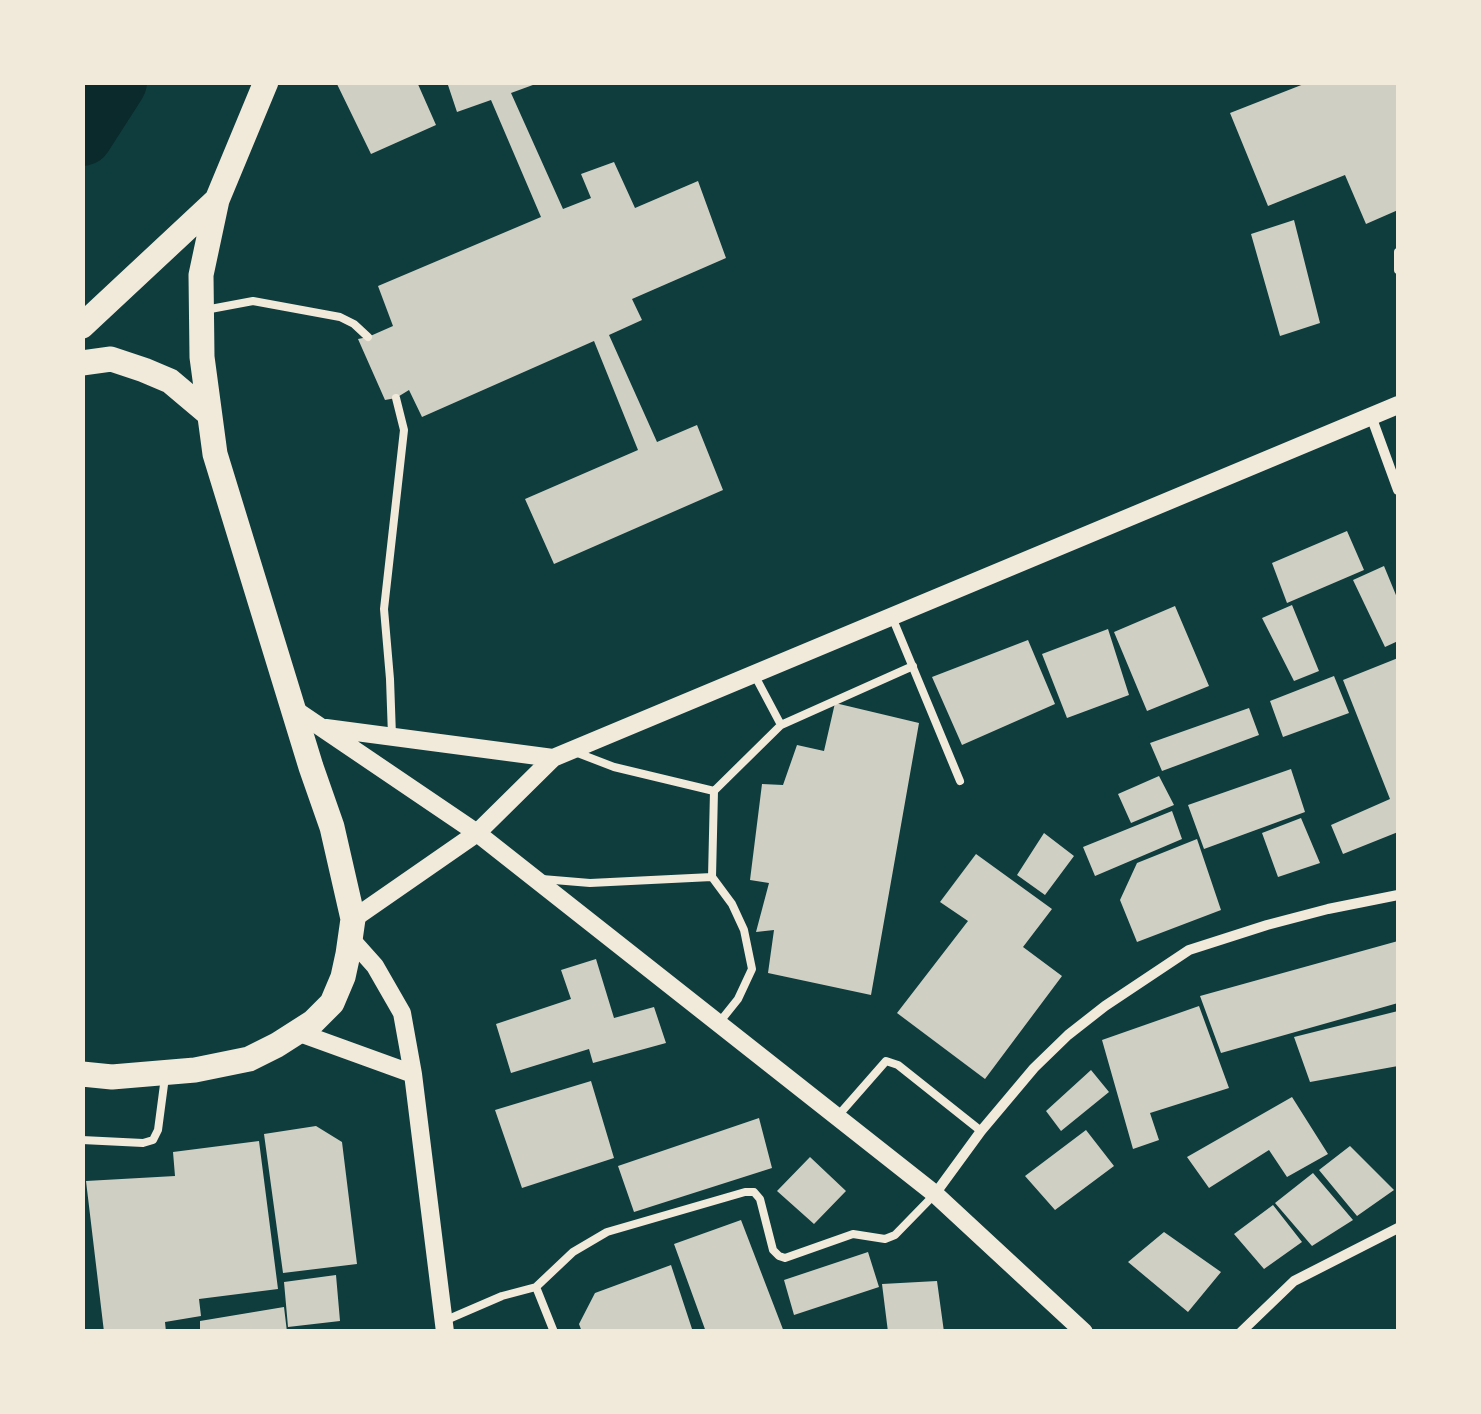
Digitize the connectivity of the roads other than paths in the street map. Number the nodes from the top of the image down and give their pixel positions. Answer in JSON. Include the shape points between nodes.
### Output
{"nodes":[{"id":1,"x":266,"y":82,"type":"edge"},
{"id":2,"x":217,"y":200,"type":"junction"},
{"id":3,"x":1398,"y":252,"type":"edge"},
{"id":4,"x":1398,"y":270,"type":"edge"},
{"id":5,"x":200,"y":311,"type":"junction"},
{"id":6,"x":82,"y":326,"type":"edge"},
{"id":7,"x":368,"y":338,"type":"dead end"},
{"id":8,"x":82,"y":363,"type":"edge"},
{"id":9,"x":396,"y":398,"type":"dead end"},
{"id":10,"x":1398,"y":405,"type":"edge"},
{"id":11,"x":208,"y":413,"type":"junction"},
{"id":12,"x":1372,"y":416,"type":"junction"},
{"id":13,"x":1398,"y":490,"type":"edge"},
{"id":14,"x":892,"y":617,"type":"junction"},
{"id":15,"x":913,"y":666,"type":"junction"},
{"id":16,"x":755,"y":674,"type":"junction"},
{"id":17,"x":294,"y":709,"type":"junction"},
{"id":18,"x":780,"y":725,"type":"junction"},
{"id":19,"x":320,"y":728,"type":"junction"},
{"id":20,"x":392,"y":736,"type":"junction"},
{"id":21,"x":571,"y":750,"type":"junction"},
{"id":22,"x":553,"y":758,"type":"junction"},
{"id":23,"x":960,"y":781,"type":"dead end"},
{"id":24,"x":714,"y":791,"type":"junction"},
{"id":25,"x":478,"y":833,"type":"junction"},
{"id":26,"x":712,"y":876,"type":"junction"},
{"id":27,"x":534,"y":878,"type":"junction"},
{"id":28,"x":1398,"y":894,"type":"edge"},
{"id":29,"x":352,"y":929,"type":"junction"},
{"id":30,"x":718,"y":1024,"type":"junction"},
{"id":31,"x":297,"y":1032,"type":"junction"},
{"id":32,"x":165,"y":1073,"type":"junction"},
{"id":33,"x":82,"y":1074,"type":"edge"},
{"id":34,"x":413,"y":1074,"type":"junction"},
{"id":35,"x":836,"y":1118,"type":"junction"},
{"id":36,"x":981,"y":1131,"type":"junction"},
{"id":37,"x":82,"y":1140,"type":"edge"},
{"id":38,"x":934,"y":1194,"type":"junction"},
{"id":39,"x":1398,"y":1228,"type":"edge"},
{"id":40,"x":536,"y":1288,"type":"junction"},
{"id":41,"x":444,"y":1326,"type":"edge"},
{"id":42,"x":554,"y":1332,"type":"edge"},
{"id":43,"x":1084,"y":1332,"type":"edge"},
{"id":44,"x":1241,"y":1332,"type":"edge"}],
"edges":[{"from":1,"to":2,"type":"main road"},
{"from":2,"to":5,"type":"main road"},
{"from":2,"to":6,"type":"main road"},
{"from":3,"to":4,"type":"lane"},
{"from":5,"to":7,"type":"lane","via":[[253,300],[340,316]]},
{"from":5,"to":11,"type":"main road"},
{"from":8,"to":11,"type":"main road","via":[[111,359],[144,370]]},
{"from":9,"to":20,"type":"lane","via":[[404,430],[384,610]]},
{"from":10,"to":12,"type":"street"},
{"from":11,"to":17,"type":"main road","via":[[225,490]]},
{"from":12,"to":13,"type":"street"},
{"from":12,"to":14,"type":"street"},
{"from":14,"to":15,"type":"lane"},
{"from":14,"to":16,"type":"street"},
{"from":15,"to":18,"type":"lane"},
{"from":15,"to":23,"type":"lane"},
{"from":16,"to":18,"type":"lane"},
{"from":16,"to":21,"type":"street"},
{"from":17,"to":19,"type":"street"},
{"from":17,"to":29,"type":"main road","via":[[332,827]]},
{"from":18,"to":24,"type":"lane"},
{"from":19,"to":20,"type":"street"},
{"from":19,"to":25,"type":"street"},
{"from":20,"to":22,"type":"street"},
{"from":21,"to":22,"type":"street"},
{"from":21,"to":24,"type":"lane"},
{"from":22,"to":25,"type":"street"},
{"from":24,"to":26,"type":"lane"},
{"from":25,"to":27,"type":"street"},
{"from":25,"to":29,"type":"street"},
{"from":26,"to":27,"type":"lane","via":[[590,883]]},
{"from":26,"to":30,"type":"lane","via":[[744,930],[752,968]]},
{"from":27,"to":30,"type":"street"},
{"from":28,"to":36,"type":"street","via":[[1188,950],[1068,1035]]},
{"from":29,"to":31,"type":"main road","via":[[332,1004]]},
{"from":29,"to":34,"type":"street","via":[[402,1013]]},
{"from":30,"to":35,"type":"street"},
{"from":31,"to":32,"type":"main road","via":[[249,1059]]},
{"from":31,"to":34,"type":"street"},
{"from":32,"to":33,"type":"main road"},
{"from":32,"to":37,"type":"lane","via":[[154,1140]]},
{"from":34,"to":41,"type":"street"},
{"from":35,"to":36,"type":"lane","via":[[886,1061]]},
{"from":35,"to":38,"type":"street"},
{"from":36,"to":38,"type":"street"},
{"from":38,"to":40,"type":"lane","via":[[895,1235],[853,1234],[785,1258],[774,1250],[760,1199],[745,1192],[607,1232],[572,1252]]},
{"from":38,"to":43,"type":"street"},
{"from":39,"to":44,"type":"street","via":[[1294,1281]]},
{"from":40,"to":41,"type":"lane","via":[[502,1296]]},
{"from":40,"to":42,"type":"lane"}]}
